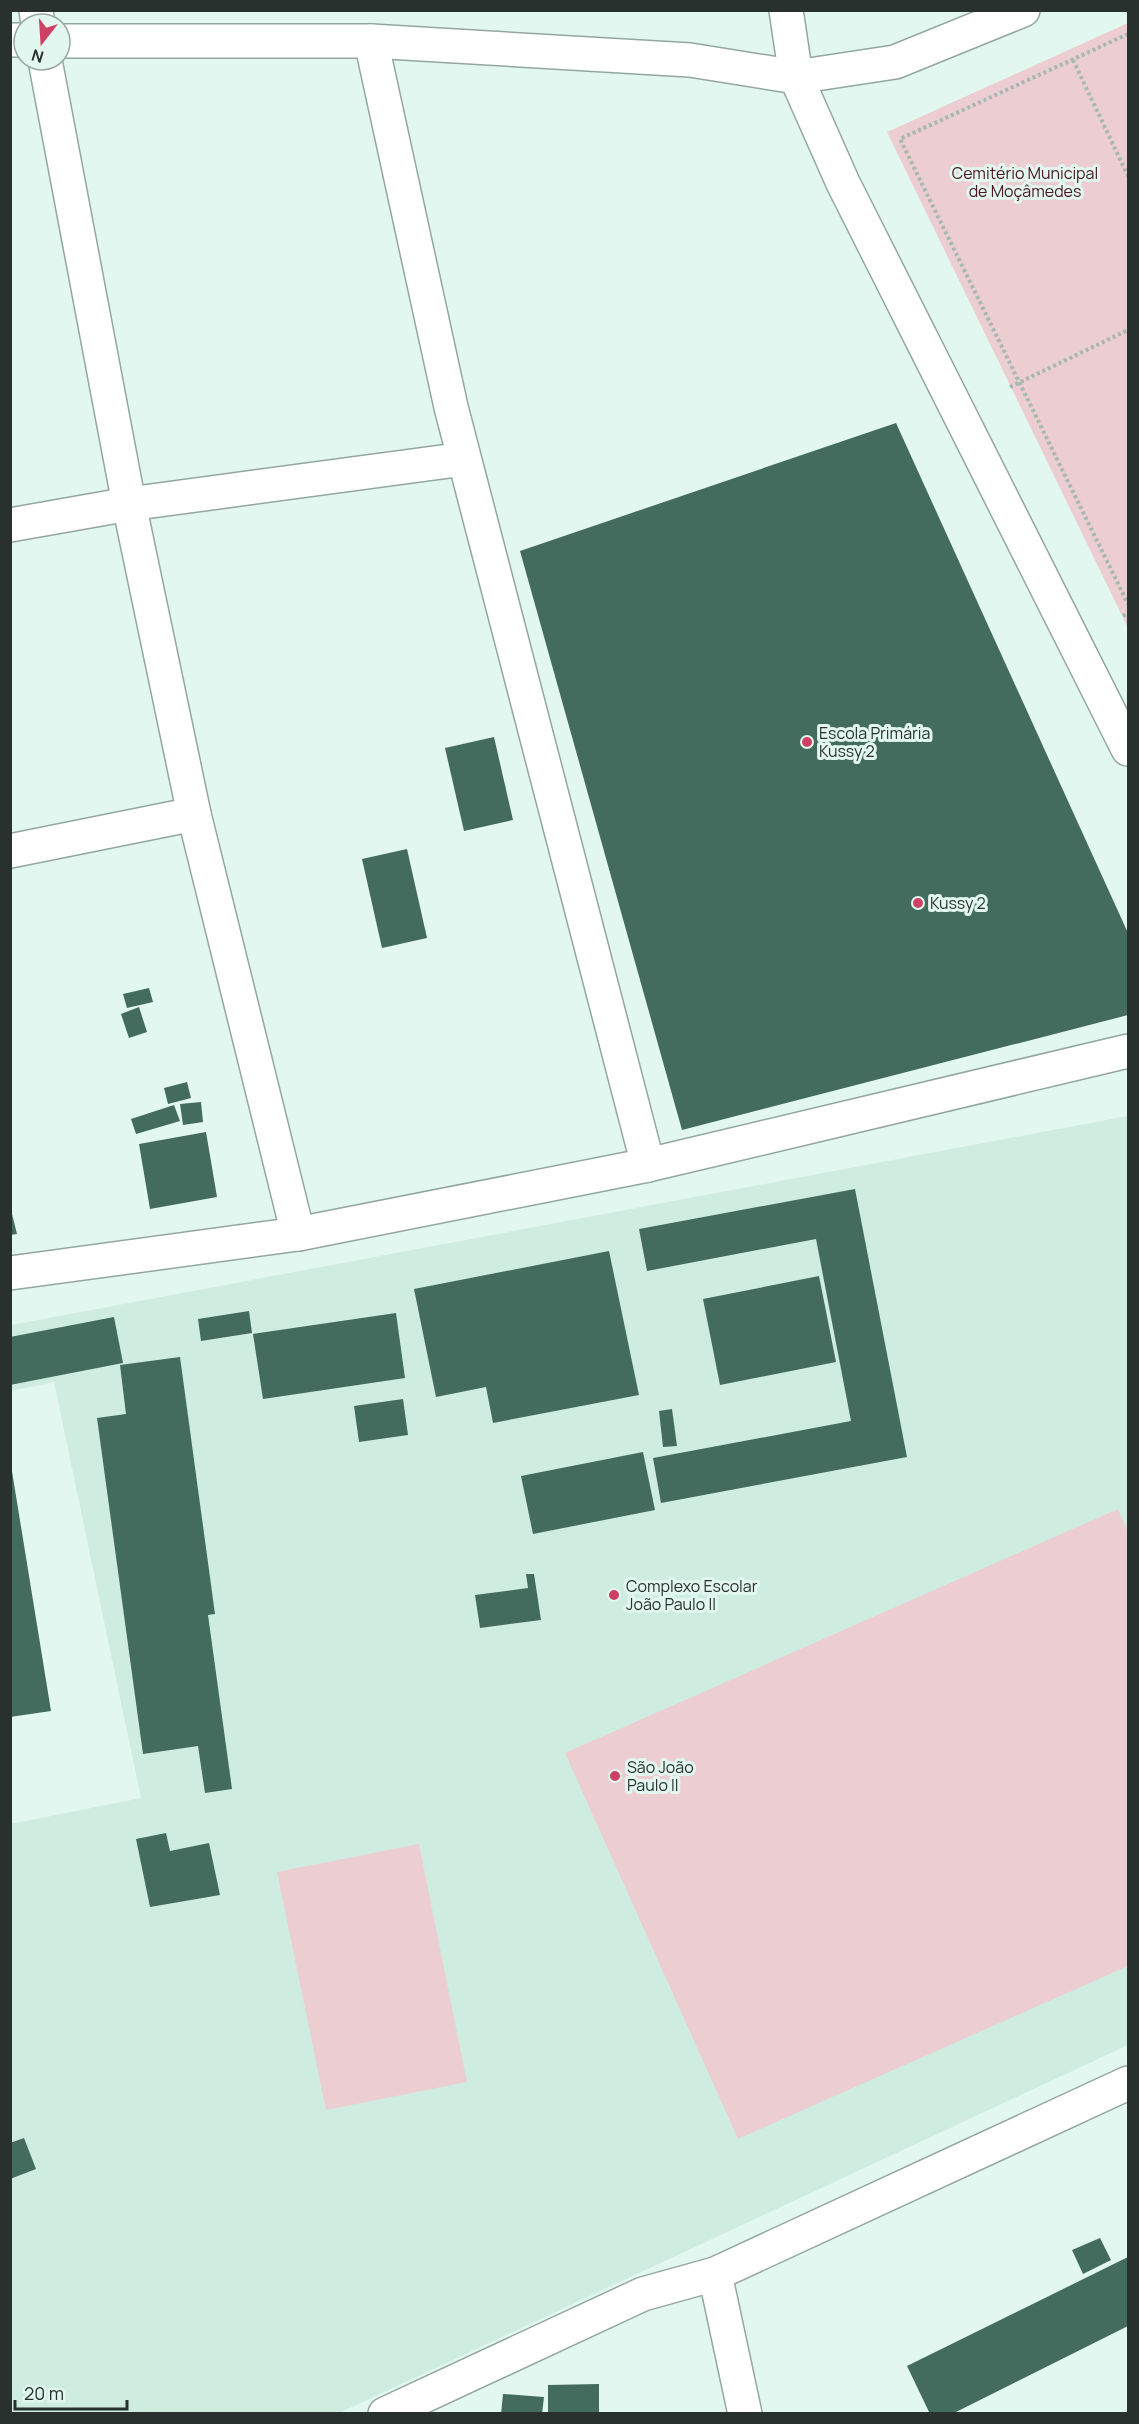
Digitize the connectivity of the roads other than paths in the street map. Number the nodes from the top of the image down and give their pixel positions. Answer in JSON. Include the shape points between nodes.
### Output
{"nodes":[{"id":1,"x":786,"y":10,"type":"edge"},
{"id":2,"x":1023,"y":10,"type":"edge"},
{"id":3,"x":72,"y":41,"type":"edge"},
{"id":4,"x":371,"y":41,"type":"junction"},
{"id":5,"x":47,"y":72,"type":"edge"},
{"id":6,"x":796,"y":77,"type":"junction"},
{"id":7,"x":464,"y":459,"type":"junction"},
{"id":8,"x":129,"y":504,"type":"junction"},
{"id":9,"x":10,"y":525,"type":"edge"},
{"id":10,"x":1128,"y":749,"type":"edge"},
{"id":11,"x":194,"y":814,"type":"junction"},
{"id":12,"x":10,"y":851,"type":"edge"},
{"id":13,"x":1128,"y":1051,"type":"edge"},
{"id":14,"x":648,"y":1165,"type":"junction"},
{"id":15,"x":298,"y":1234,"type":"junction"},
{"id":16,"x":10,"y":1273,"type":"edge"},
{"id":17,"x":1128,"y":2083,"type":"edge"},
{"id":18,"x":715,"y":2274,"type":"junction"},
{"id":19,"x":385,"y":2414,"type":"edge"},
{"id":20,"x":745,"y":2414,"type":"edge"}],
"edges":[{"from":1,"to":6,"type":"street"},
{"from":2,"to":6,"type":"street","via":[[895,62]]},
{"from":3,"to":4,"type":"street"},
{"from":4,"to":6,"type":"street","via":[[690,60]]},
{"from":4,"to":7,"type":"street"},
{"from":5,"to":8,"type":"street"},
{"from":6,"to":10,"type":"street","via":[[843,183]]},
{"from":7,"to":8,"type":"street"},
{"from":7,"to":14,"type":"street"},
{"from":8,"to":9,"type":"street"},
{"from":8,"to":11,"type":"street"},
{"from":11,"to":12,"type":"street"},
{"from":11,"to":15,"type":"street"},
{"from":13,"to":14,"type":"street"},
{"from":14,"to":15,"type":"street"},
{"from":15,"to":16,"type":"street"},
{"from":17,"to":18,"type":"street"},
{"from":18,"to":19,"type":"street","via":[[643,2294]]},
{"from":18,"to":20,"type":"street"}]}
